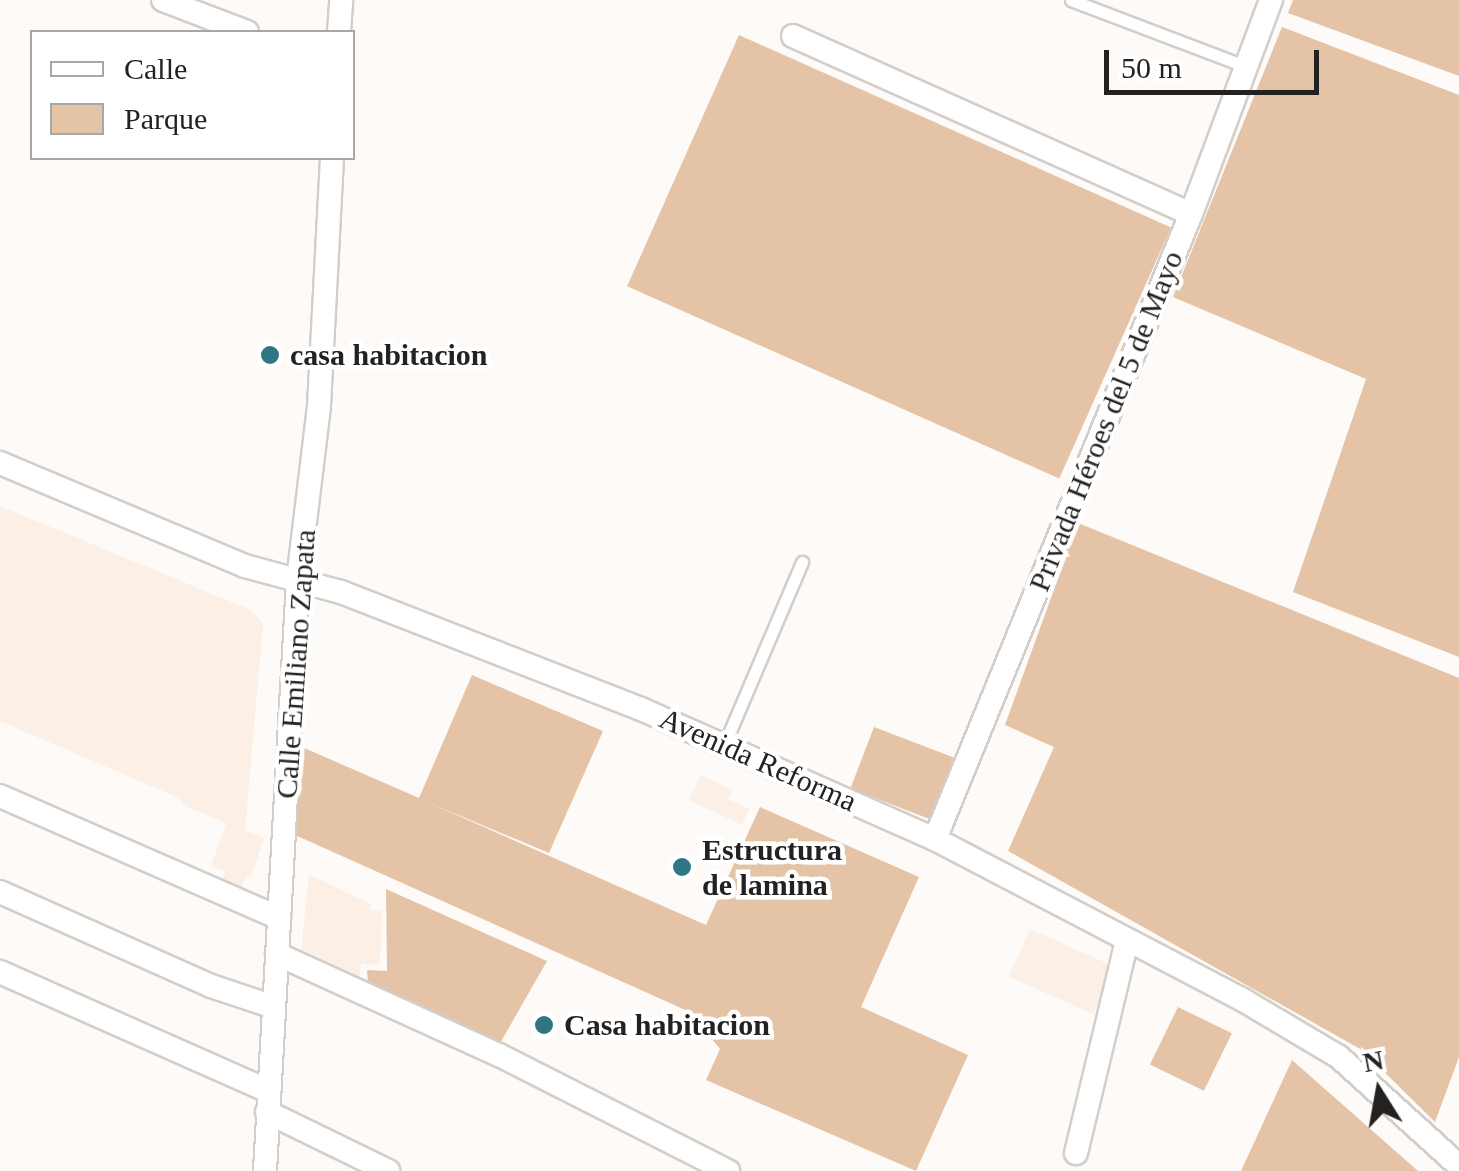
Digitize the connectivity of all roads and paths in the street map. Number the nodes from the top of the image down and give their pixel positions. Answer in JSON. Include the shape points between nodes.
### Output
{"nodes":[{"id":1,"x":163,"y":0,"type":"edge"},
{"id":2,"x":341,"y":0,"type":"edge"},
{"id":3,"x":1071,"y":0,"type":"edge"},
{"id":4,"x":1271,"y":0,"type":"edge"},
{"id":5,"x":243,"y":30,"type":"edge"},
{"id":6,"x":339,"y":30,"type":"edge"},
{"id":7,"x":793,"y":36,"type":"dead end"},
{"id":8,"x":1245,"y":66,"type":"junction"},
{"id":9,"x":332,"y":160,"type":"edge"},
{"id":10,"x":1191,"y":214,"type":"junction"},
{"id":11,"x":0,"y":464,"type":"edge"},
{"id":12,"x":802,"y":562,"type":"dead end"},
{"id":13,"x":298,"y":580,"type":"junction"},
{"id":14,"x":724,"y":746,"type":"junction"},
{"id":15,"x":0,"y":796,"type":"edge"},
{"id":16,"x":935,"y":839,"type":"junction"},
{"id":17,"x":0,"y":892,"type":"edge"},
{"id":18,"x":279,"y":918,"type":"junction"},
{"id":19,"x":1127,"y":941,"type":"junction"},
{"id":20,"x":277,"y":954,"type":"junction"},
{"id":21,"x":0,"y":972,"type":"edge"},
{"id":22,"x":274,"y":1006,"type":"junction"},
{"id":23,"x":268,"y":1102,"type":"junction"},
{"id":24,"x":1076,"y":1152,"type":"dead end"},
{"id":25,"x":1459,"y":1166,"type":"edge"},
{"id":26,"x":264,"y":1171,"type":"edge"},
{"id":27,"x":388,"y":1171,"type":"edge"},
{"id":28,"x":728,"y":1171,"type":"edge"}],
"edges":[{"from":1,"to":5,"type":"street"},
{"from":2,"to":6,"type":"street"},
{"from":3,"to":8,"type":"lane"},
{"from":4,"to":8,"type":"street","name":"Privada Héroes del 5 de Mayo"},
{"from":7,"to":10,"type":"street"},
{"from":8,"to":10,"type":"street","name":"Privada Héroes del 5 de Mayo"},
{"from":9,"to":13,"type":"street","name":"Calle Emiliano Zapata","via":[[318,406]]},
{"from":10,"to":16,"type":"street","name":"Privada Héroes del 5 de Mayo"},
{"from":11,"to":13,"type":"street","name":"Avenida Reforma","via":[[245,566]]},
{"from":12,"to":14,"type":"lane"},
{"from":13,"to":14,"type":"street","name":"Avenida Reforma","via":[[394,612]]},
{"from":13,"to":18,"type":"street","name":"Calle Emiliano Zapata"},
{"from":14,"to":16,"type":"street","name":"Avenida Reforma"},
{"from":15,"to":18,"type":"street"},
{"from":16,"to":19,"type":"street","name":"Avenida Reforma"},
{"from":17,"to":22,"type":"street","via":[[211,986]]},
{"from":18,"to":20,"type":"street","name":"Calle Emiliano Zapata"},
{"from":19,"to":24,"type":"street"},
{"from":19,"to":25,"type":"street","name":"Avenida Reforma","via":[[1339,1057]]},
{"from":20,"to":22,"type":"street","name":"Calle Emiliano Zapata"},
{"from":20,"to":28,"type":"street","via":[[499,1055]]},
{"from":21,"to":23,"type":"street"},
{"from":22,"to":23,"type":"street","name":"Calle Emiliano Zapata"},
{"from":23,"to":26,"type":"street","name":"Calle Emiliano Zapata"},
{"from":23,"to":27,"type":"street"}]}
